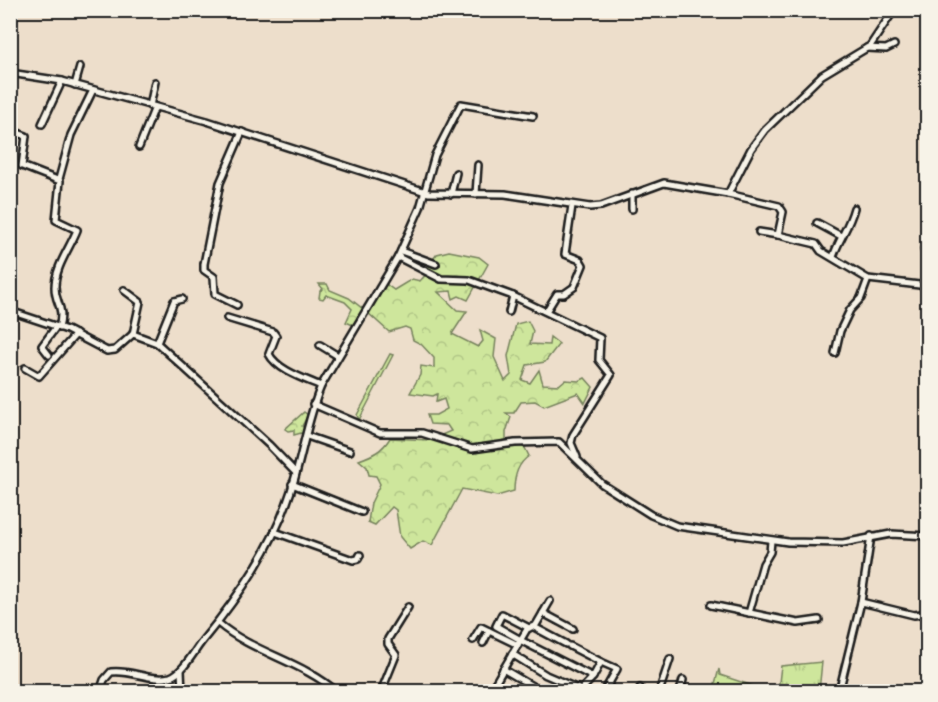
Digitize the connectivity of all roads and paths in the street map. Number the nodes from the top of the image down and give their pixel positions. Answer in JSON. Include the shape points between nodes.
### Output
{"nodes":[{"id":1,"x":894,"y":10,"type":"edge"},
{"id":2,"x":894,"y":45,"type":"dead end"},
{"id":3,"x":867,"y":48,"type":"junction"},
{"id":4,"x":81,"y":68,"type":"dead end"},
{"id":5,"x":10,"y":73,"type":"edge"},
{"id":6,"x":62,"y":81,"type":"junction"},
{"id":7,"x":155,"y":82,"type":"dead end"},
{"id":8,"x":75,"y":85,"type":"junction"},
{"id":9,"x":93,"y":90,"type":"junction"},
{"id":10,"x":152,"y":107,"type":"junction"},
{"id":11,"x":533,"y":116,"type":"dead end"},
{"id":12,"x":42,"y":124,"type":"dead end"},
{"id":13,"x":10,"y":130,"type":"edge"},
{"id":14,"x":242,"y":132,"type":"junction"},
{"id":15,"x":139,"y":147,"type":"dead end"},
{"id":16,"x":478,"y":165,"type":"dead end"},
{"id":17,"x":456,"y":173,"type":"dead end"},
{"id":18,"x":59,"y":179,"type":"junction"},
{"id":19,"x":425,"y":192,"type":"junction"},
{"id":20,"x":451,"y":194,"type":"junction"},
{"id":21,"x":476,"y":194,"type":"junction"},
{"id":22,"x":632,"y":194,"type":"junction"},
{"id":23,"x":728,"y":194,"type":"junction"},
{"id":24,"x":572,"y":206,"type":"junction"},
{"id":25,"x":854,"y":208,"type":"dead end"},
{"id":26,"x":632,"y":209,"type":"dead end"},
{"id":27,"x":817,"y":223,"type":"dead end"},
{"id":28,"x":759,"y":232,"type":"dead end"},
{"id":29,"x":778,"y":235,"type":"junction"},
{"id":30,"x":841,"y":236,"type":"junction"},
{"id":31,"x":927,"y":246,"type":"edge"},
{"id":32,"x":400,"y":251,"type":"junction"},
{"id":33,"x":398,"y":257,"type":"junction"},
{"id":34,"x":833,"y":257,"type":"junction"},
{"id":35,"x":436,"y":264,"type":"dead end"},
{"id":36,"x":927,"y":265,"type":"edge"},
{"id":37,"x":868,"y":279,"type":"junction"},
{"id":38,"x":927,"y":286,"type":"edge"},
{"id":39,"x":124,"y":290,"type":"dead end"},
{"id":40,"x":513,"y":296,"type":"junction"},
{"id":41,"x":182,"y":299,"type":"dead end"},
{"id":42,"x":237,"y":305,"type":"dead end"},
{"id":43,"x":547,"y":310,"type":"junction"},
{"id":44,"x":10,"y":311,"type":"edge"},
{"id":45,"x":509,"y":312,"type":"dead end"},
{"id":46,"x":227,"y":318,"type":"dead end"},
{"id":47,"x":58,"y":328,"type":"junction"},
{"id":48,"x":76,"y":334,"type":"junction"},
{"id":49,"x":133,"y":334,"type":"junction"},
{"id":50,"x":157,"y":343,"type":"junction"},
{"id":51,"x":320,"y":345,"type":"dead end"},
{"id":52,"x":835,"y":353,"type":"dead end"},
{"id":53,"x":49,"y":355,"type":"dead end"},
{"id":54,"x":338,"y":356,"type":"junction"},
{"id":55,"x":25,"y":368,"type":"dead end"},
{"id":56,"x":321,"y":386,"type":"junction"},
{"id":57,"x":313,"y":405,"type":"junction"},
{"id":58,"x":307,"y":436,"type":"junction"},
{"id":59,"x":350,"y":452,"type":"dead end"},
{"id":60,"x":578,"y":458,"type":"junction"},
{"id":61,"x":295,"y":472,"type":"junction"},
{"id":62,"x":292,"y":484,"type":"junction"},
{"id":63,"x":362,"y":512,"type":"dead end"},
{"id":64,"x":275,"y":532,"type":"junction"},
{"id":65,"x":871,"y":536,"type":"junction"},
{"id":66,"x":927,"y":536,"type":"edge"},
{"id":67,"x":771,"y":541,"type":"junction"},
{"id":68,"x":360,"y":555,"type":"dead end"},
{"id":69,"x":550,"y":601,"type":"dead end"},
{"id":70,"x":861,"y":602,"type":"junction"},
{"id":71,"x":711,"y":605,"type":"dead end"},
{"id":72,"x":408,"y":607,"type":"dead end"},
{"id":73,"x":543,"y":613,"type":"junction"},
{"id":74,"x":749,"y":613,"type":"junction"},
{"id":75,"x":927,"y":613,"type":"edge"},
{"id":76,"x":819,"y":620,"type":"dead end"},
{"id":77,"x":218,"y":623,"type":"junction"},
{"id":78,"x":532,"y":627,"type":"junction"},
{"id":79,"x":573,"y":629,"type":"dead end"},
{"id":80,"x":489,"y":632,"type":"junction"},
{"id":81,"x":473,"y":640,"type":"dead end"},
{"id":82,"x":519,"y":641,"type":"junction"},
{"id":83,"x":483,"y":643,"type":"dead end"},
{"id":84,"x":512,"y":654,"type":"junction"},
{"id":85,"x":670,"y":659,"type":"dead end"},
{"id":86,"x":601,"y":662,"type":"junction"},
{"id":87,"x":503,"y":669,"type":"junction"},
{"id":88,"x":181,"y":670,"type":"junction"},
{"id":89,"x":593,"y":677,"type":"junction"},
{"id":90,"x":683,"y":680,"type":"dead end"},
{"id":91,"x":495,"y":683,"type":"junction"},
{"id":92,"x":537,"y":689,"type":"dead end"},
{"id":93,"x":588,"y":690,"type":"edge"},
{"id":94,"x":100,"y":692,"type":"edge"},
{"id":95,"x":182,"y":692,"type":"edge"},
{"id":96,"x":337,"y":692,"type":"edge"},
{"id":97,"x":381,"y":692,"type":"edge"},
{"id":98,"x":490,"y":692,"type":"edge"},
{"id":99,"x":508,"y":692,"type":"edge"},
{"id":100,"x":604,"y":692,"type":"edge"},
{"id":101,"x":659,"y":692,"type":"edge"},
{"id":102,"x":680,"y":692,"type":"edge"},
{"id":103,"x":839,"y":692,"type":"edge"}],
"edges":[{"from":1,"to":3,"type":"street"},
{"from":2,"to":3,"type":"street","via":[[886,49]]},
{"from":3,"to":23,"type":"street","via":[[822,75],[765,130]]},
{"from":4,"to":8,"type":"street"},
{"from":5,"to":6,"type":"street"},
{"from":6,"to":8,"type":"street"},
{"from":6,"to":12,"type":"street"},
{"from":7,"to":10,"type":"street"},
{"from":8,"to":9,"type":"street"},
{"from":9,"to":10,"type":"street"},
{"from":9,"to":18,"type":"street","via":[[71,135]]},
{"from":10,"to":14,"type":"street"},
{"from":10,"to":15,"type":"street"},
{"from":11,"to":19,"type":"street","via":[[461,104],[435,155]]},
{"from":13,"to":18,"type":"street","via":[[26,136],[23,167]]},
{"from":14,"to":19,"type":"street"},
{"from":14,"to":42,"type":"street","via":[[220,183],[204,264],[204,270],[214,277],[214,293]]},
{"from":16,"to":21,"type":"street"},
{"from":17,"to":20,"type":"street"},
{"from":18,"to":47,"type":"street","via":[[56,220],[77,230],[56,281],[55,291],[63,310]]},
{"from":19,"to":20,"type":"street"},
{"from":19,"to":32,"type":"street"},
{"from":20,"to":21,"type":"street"},
{"from":21,"to":24,"type":"street","via":[[510,195]]},
{"from":22,"to":23,"type":"street","via":[[664,183]]},
{"from":22,"to":24,"type":"street","via":[[601,206]]},
{"from":22,"to":26,"type":"street"},
{"from":23,"to":29,"type":"street","via":[[779,206],[783,212]]},
{"from":24,"to":43,"type":"street","via":[[565,254],[583,265],[573,287],[557,294]]},
{"from":25,"to":30,"type":"street"},
{"from":27,"to":30,"type":"street"},
{"from":28,"to":29,"type":"street"},
{"from":29,"to":34,"type":"street","via":[[812,243]]},
{"from":30,"to":34,"type":"street"},
{"from":31,"to":36,"type":"street"},
{"from":32,"to":33,"type":"street"},
{"from":32,"to":35,"type":"street"},
{"from":33,"to":40,"type":"street","via":[[441,279],[469,280]]},
{"from":33,"to":54,"type":"street"},
{"from":34,"to":37,"type":"street"},
{"from":37,"to":38,"type":"street"},
{"from":37,"to":52,"type":"street","via":[[840,331]]},
{"from":39,"to":49,"type":"street","via":[[140,303]]},
{"from":40,"to":43,"type":"street"},
{"from":40,"to":45,"type":"street"},
{"from":41,"to":50,"type":"street","via":[[174,301]]},
{"from":43,"to":60,"type":"street","via":[[600,338],[598,360],[611,372],[571,439]]},
{"from":44,"to":47,"type":"street"},
{"from":46,"to":56,"type":"street","via":[[273,332],[276,336],[269,354],[271,359]]},
{"from":47,"to":48,"type":"street"},
{"from":47,"to":53,"type":"street","via":[[42,346]]},
{"from":48,"to":49,"type":"street","via":[[111,351]]},
{"from":48,"to":55,"type":"street","via":[[39,376]]},
{"from":49,"to":50,"type":"street"},
{"from":50,"to":61,"type":"street"},
{"from":51,"to":54,"type":"street"},
{"from":54,"to":56,"type":"street"},
{"from":56,"to":57,"type":"street"},
{"from":57,"to":58,"type":"street"},
{"from":57,"to":60,"type":"street","via":[[380,433],[422,433],[472,449],[559,442]]},
{"from":58,"to":59,"type":"street"},
{"from":58,"to":61,"type":"street"},
{"from":60,"to":67,"type":"street","via":[[603,484],[665,522]]},
{"from":61,"to":62,"type":"street"},
{"from":62,"to":63,"type":"street"},
{"from":62,"to":64,"type":"street"},
{"from":64,"to":68,"type":"street","via":[[353,560]]},
{"from":64,"to":77,"type":"street","via":[[259,565]]},
{"from":65,"to":66,"type":"street"},
{"from":65,"to":67,"type":"street","via":[[831,544]]},
{"from":65,"to":70,"type":"street"},
{"from":67,"to":74,"type":"street"},
{"from":69,"to":73,"type":"street"},
{"from":70,"to":75,"type":"street","via":[[914,615]]},
{"from":70,"to":103,"type":"street"},
{"from":71,"to":74,"type":"street"},
{"from":72,"to":97,"type":"street","via":[[388,639],[396,655]]},
{"from":73,"to":78,"type":"street"},
{"from":73,"to":79,"type":"street"},
{"from":74,"to":76,"type":"street","via":[[798,623]]},
{"from":77,"to":88,"type":"street"},
{"from":77,"to":96,"type":"street","via":[[313,674]]},
{"from":78,"to":82,"type":"street"},
{"from":78,"to":82,"type":"street","via":[[502,614],[496,626]]},
{"from":78,"to":86,"type":"street"},
{"from":80,"to":81,"type":"street","via":[[481,627]]},
{"from":80,"to":82,"type":"street"},
{"from":80,"to":83,"type":"street"},
{"from":82,"to":84,"type":"street"},
{"from":82,"to":89,"type":"street"},
{"from":84,"to":87,"type":"street"},
{"from":84,"to":93,"type":"street","via":[[546,675]]},
{"from":85,"to":101,"type":"street"},
{"from":86,"to":89,"type":"street"},
{"from":86,"to":100,"type":"street","via":[[617,669]]},
{"from":87,"to":91,"type":"street"},
{"from":87,"to":92,"type":"street"},
{"from":88,"to":94,"type":"street","via":[[166,678],[111,672]]},
{"from":88,"to":95,"type":"street"},
{"from":89,"to":93,"type":"street"},
{"from":90,"to":102,"type":"street"},
{"from":91,"to":98,"type":"street"},
{"from":91,"to":99,"type":"street"}]}
